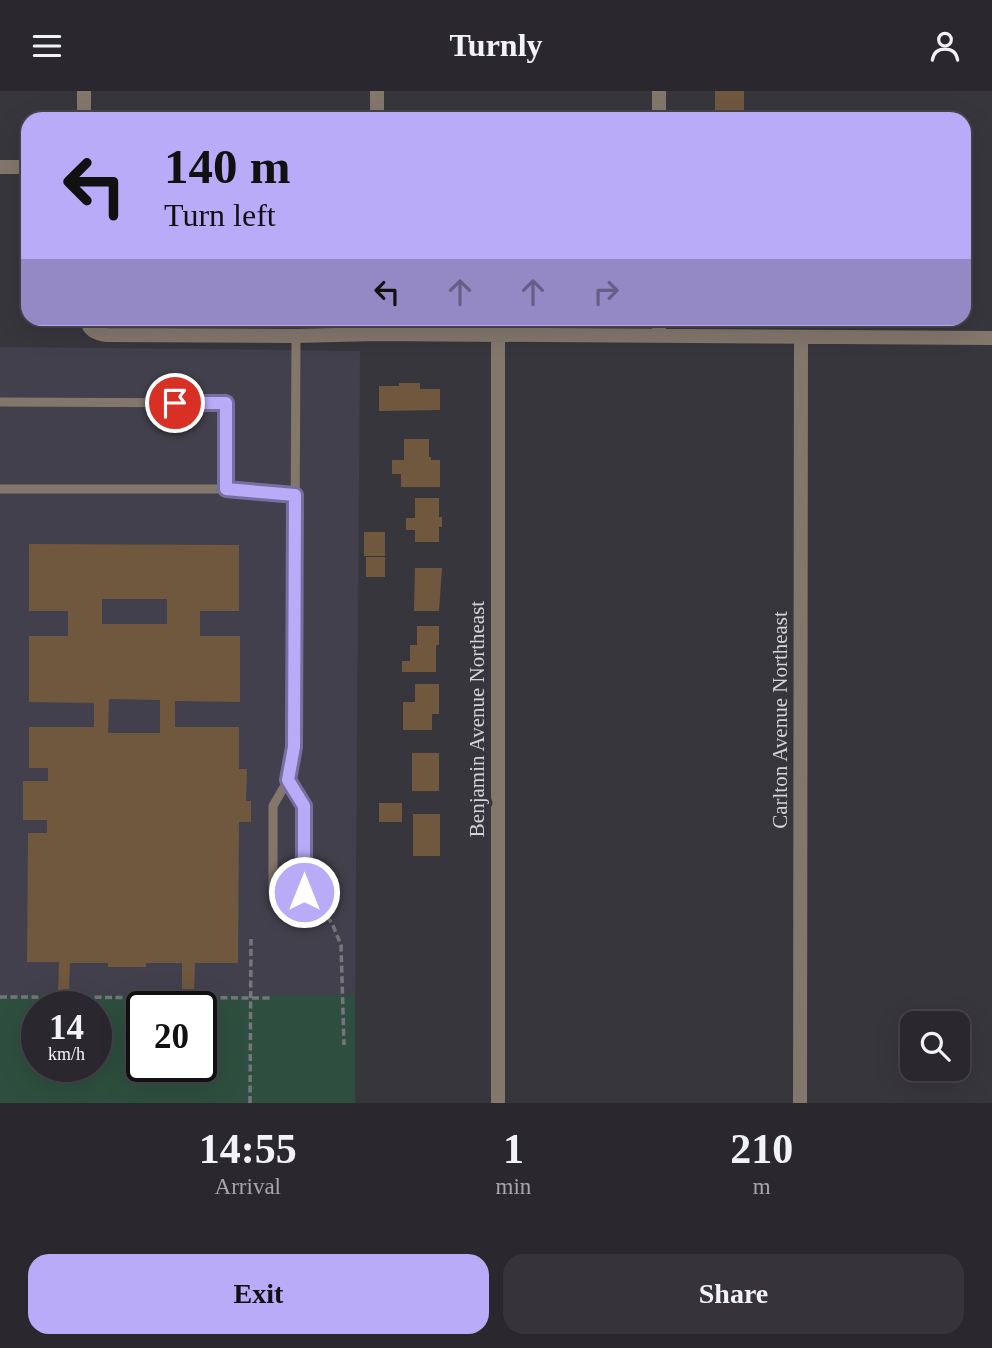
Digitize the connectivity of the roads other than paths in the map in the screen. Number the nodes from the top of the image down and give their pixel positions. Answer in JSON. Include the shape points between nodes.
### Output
{"nodes":[{"id":1,"x":84,"y":91,"type":"edge"},
{"id":2,"x":377,"y":91,"type":"edge"},
{"id":3,"x":659,"y":91,"type":"edge"},
{"id":4,"x":84,"y":112,"type":"edge"},
{"id":5,"x":377,"y":112,"type":"edge"},
{"id":6,"x":659,"y":112,"type":"edge"},
{"id":7,"x":0,"y":167,"type":"edge"},
{"id":8,"x":21,"y":167,"type":"edge"},
{"id":9,"x":90,"y":326,"type":"edge"},
{"id":10,"x":375,"y":326,"type":"edge"},
{"id":11,"x":659,"y":326,"type":"edge"},
{"id":12,"x":375,"y":334,"type":"junction"},
{"id":13,"x":498,"y":335,"type":"junction"},
{"id":14,"x":659,"y":335,"type":"junction"},
{"id":15,"x":296,"y":336,"type":"junction"},
{"id":16,"x":801,"y":337,"type":"junction"},
{"id":17,"x":992,"y":338,"type":"edge"},
{"id":18,"x":0,"y":402,"type":"edge"},
{"id":19,"x":0,"y":489,"type":"edge"},
{"id":20,"x":226,"y":489,"type":"junction"},
{"id":21,"x":295,"y":495,"type":"junction"},
{"id":22,"x":288,"y":780,"type":"junction"},
{"id":23,"x":498,"y":1103,"type":"edge"},
{"id":24,"x":800,"y":1103,"type":"edge"}],
"edges":[{"from":1,"to":4,"type":"street"},
{"from":2,"to":5,"type":"street"},
{"from":3,"to":6,"type":"street"},
{"from":7,"to":8,"type":"street"},
{"from":9,"to":15,"type":"street","via":[[95,333],[107,335]]},
{"from":10,"to":12,"type":"street"},
{"from":11,"to":14,"type":"street"},
{"from":12,"to":13,"type":"street"},
{"from":12,"to":15,"type":"street"},
{"from":13,"to":14,"type":"street"},
{"from":13,"to":23,"type":"street","name":"Benjamin Avenue Northeast"},
{"from":14,"to":16,"type":"street"},
{"from":15,"to":21,"type":"lane"},
{"from":16,"to":17,"type":"street"},
{"from":16,"to":24,"type":"street","name":"Carlton Avenue Northeast"},
{"from":18,"to":20,"type":"lane","via":[[226,403]]},
{"from":19,"to":20,"type":"lane"},
{"from":20,"to":21,"type":"lane"},
{"from":21,"to":22,"type":"lane","via":[[294,747]]},
{"from":22,"to":22,"type":"lane","via":[[304,806],[304,892],[273,892],[273,806]]}]}
